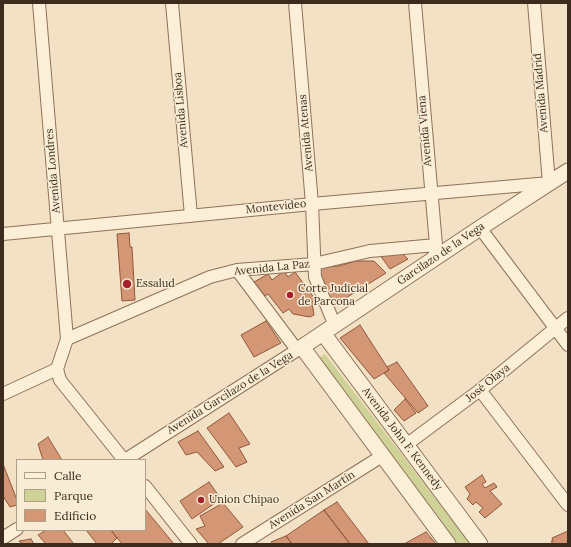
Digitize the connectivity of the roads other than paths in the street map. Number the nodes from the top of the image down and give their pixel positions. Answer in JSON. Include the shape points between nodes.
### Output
{"nodes":[{"id":1,"x":39,"y":3,"type":"edge"},
{"id":2,"x":172,"y":3,"type":"edge"},
{"id":3,"x":295,"y":3,"type":"edge"},
{"id":4,"x":414,"y":3,"type":"edge"},
{"id":5,"x":534,"y":3,"type":"edge"},
{"id":6,"x":568,"y":171,"type":"edge"},
{"id":7,"x":549,"y":183,"type":"junction"},
{"id":8,"x":431,"y":194,"type":"junction"},
{"id":9,"x":312,"y":204,"type":"junction"},
{"id":10,"x":191,"y":216,"type":"junction"},
{"id":11,"x":480,"y":228,"type":"junction"},
{"id":12,"x":58,"y":229,"type":"junction"},
{"id":13,"x":3,"y":234,"type":"edge"},
{"id":14,"x":435,"y":252,"type":"junction"},
{"id":15,"x":314,"y":264,"type":"junction"},
{"id":16,"x":237,"y":270,"type":"junction"},
{"id":17,"x":568,"y":318,"type":"edge"},
{"id":18,"x":556,"y":328,"type":"junction"},
{"id":19,"x":329,"y":329,"type":"junction"},
{"id":20,"x":67,"y":339,"type":"junction"},
{"id":21,"x":568,"y":345,"type":"edge"},
{"id":22,"x":299,"y":349,"type":"junction"},
{"id":23,"x":57,"y":369,"type":"junction"},
{"id":24,"x":480,"y":390,"type":"junction"},
{"id":25,"x":3,"y":394,"type":"edge"},
{"id":26,"x":406,"y":445,"type":"junction"},
{"id":27,"x":382,"y":456,"type":"junction"},
{"id":28,"x":123,"y":459,"type":"edge"},
{"id":29,"x":126,"y":459,"type":"edge"},
{"id":30,"x":146,"y":487,"type":"edge"},
{"id":31,"x":568,"y":505,"type":"edge"},
{"id":32,"x":16,"y":530,"type":"edge"},
{"id":33,"x":3,"y":538,"type":"edge"},
{"id":34,"x":191,"y":544,"type":"edge"},
{"id":35,"x":242,"y":544,"type":"edge"},
{"id":36,"x":448,"y":544,"type":"edge"},
{"id":37,"x":480,"y":544,"type":"edge"}],
"edges":[{"from":1,"to":12,"type":"street","name":"Avenida Londres"},
{"from":2,"to":10,"type":"street","name":"Avenida Lisboa"},
{"from":3,"to":9,"type":"street","name":"Avenida Atenas"},
{"from":4,"to":8,"type":"street","name":"Avenida Viena"},
{"from":5,"to":7,"type":"street","name":"Avenida Madrid"},
{"from":6,"to":7,"type":"street"},
{"from":7,"to":8,"type":"street","name":"Montevideo"},
{"from":7,"to":11,"type":"street","name":"Garcilazo de la Vega"},
{"from":8,"to":9,"type":"street","name":"Montevideo"},
{"from":8,"to":14,"type":"street","name":"Avenida Viena"},
{"from":9,"to":10,"type":"street","name":"Montevideo"},
{"from":9,"to":15,"type":"street","name":"Avenida Atenas"},
{"from":10,"to":12,"type":"street","name":"Montevideo"},
{"from":11,"to":14,"type":"street","name":"Garcilazo de la Vega"},
{"from":11,"to":18,"type":"street"},
{"from":12,"to":13,"type":"street","name":"Montevideo"},
{"from":12,"to":20,"type":"street","name":"Avenida Londres"},
{"from":14,"to":15,"type":"street","name":"Avenida La Paz","via":[[370,250]]},
{"from":14,"to":19,"type":"street","name":"Garcilazo de la Vega"},
{"from":15,"to":16,"type":"street","name":"Avenida La Paz"},
{"from":15,"to":19,"type":"street","name":"Avenida Atenas"},
{"from":16,"to":20,"type":"street","name":"Avenida La Paz","via":[[210,277]]},
{"from":16,"to":22,"type":"street"},
{"from":17,"to":18,"type":"street","name":"José Olaya"},
{"from":18,"to":21,"type":"street"},
{"from":18,"to":24,"type":"street","name":"José Olaya"},
{"from":19,"to":22,"type":"street","name":"Avenida Garcilazo de la Vega"},
{"from":19,"to":26,"type":"street","name":"Avenida John F. Kennedy"},
{"from":20,"to":23,"type":"street"},
{"from":22,"to":27,"type":"street"},
{"from":22,"to":29,"type":"street","name":"Avenida Garcilazo de la Vega"},
{"from":23,"to":25,"type":"street"},
{"from":23,"to":28,"type":"street","via":[[60,380]]},
{"from":24,"to":26,"type":"street","name":"José Olaya"},
{"from":24,"to":31,"type":"street"},
{"from":26,"to":37,"type":"street","name":"Avenida John F. Kennedy"},
{"from":27,"to":35,"type":"street","name":"Avenida San Martín"},
{"from":27,"to":36,"type":"street"},
{"from":30,"to":34,"type":"street"},
{"from":32,"to":33,"type":"street"}]}
